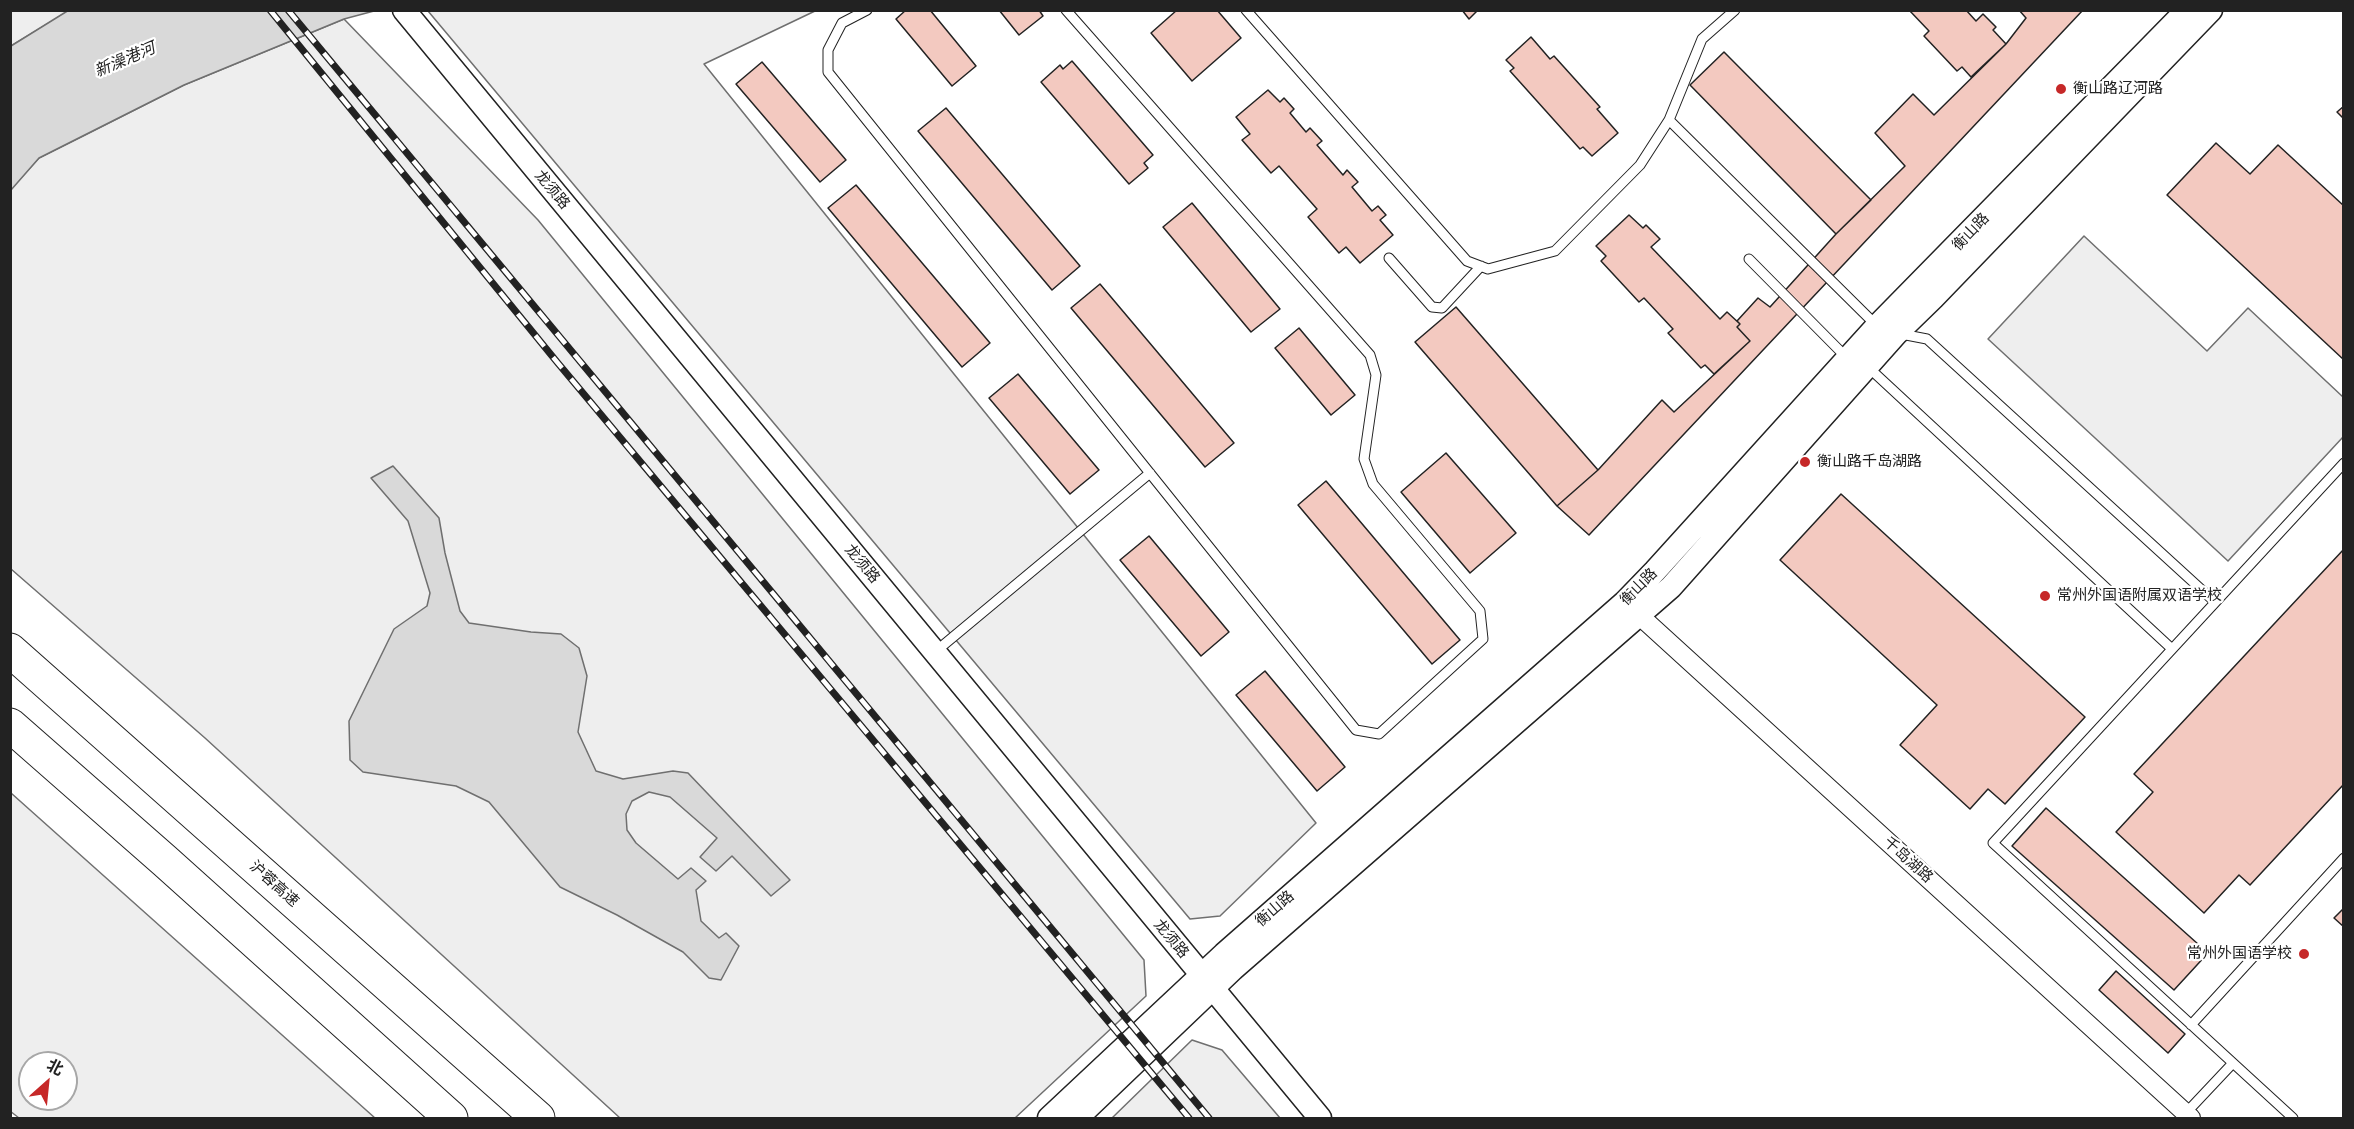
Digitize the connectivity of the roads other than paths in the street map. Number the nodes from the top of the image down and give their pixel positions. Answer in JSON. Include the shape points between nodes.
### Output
{"nodes":[{"id":1,"x":404,"y":10,"type":"edge"},
{"id":2,"x":867,"y":10,"type":"edge"},
{"id":3,"x":1066,"y":10,"type":"edge"},
{"id":4,"x":1246,"y":10,"type":"edge"},
{"id":5,"x":1735,"y":10,"type":"edge"},
{"id":6,"x":2187,"y":10,"type":"edge"},
{"id":7,"x":2211,"y":10,"type":"edge"},
{"id":8,"x":1669,"y":120,"type":"junction"},
{"id":9,"x":1389,"y":258,"type":"dead end"},
{"id":10,"x":1749,"y":259,"type":"dead end"},
{"id":11,"x":1481,"y":266,"type":"junction"},
{"id":12,"x":1887,"y":329,"type":"junction"},
{"id":13,"x":1857,"y":362,"type":"junction"},
{"id":14,"x":2343,"y":463,"type":"edge"},
{"id":15,"x":1150,"y":473,"type":"junction"},
{"id":16,"x":2215,"y":602,"type":"junction"},
{"id":17,"x":1632,"y":608,"type":"junction"},
{"id":18,"x":10,"y":650,"type":"edge"},
{"id":19,"x":2172,"y":650,"type":"junction"},
{"id":20,"x":934,"y":652,"type":"junction"},
{"id":21,"x":10,"y":725,"type":"edge"},
{"id":22,"x":2343,"y":858,"type":"edge"},
{"id":23,"x":1207,"y":982,"type":"junction"},
{"id":24,"x":2191,"y":1025,"type":"junction"},
{"id":25,"x":2233,"y":1064,"type":"junction"},
{"id":26,"x":2188,"y":1116,"type":"edge"},
{"id":27,"x":451,"y":1119,"type":"edge"},
{"id":28,"x":538,"y":1119,"type":"edge"},
{"id":29,"x":1049,"y":1119,"type":"edge"},
{"id":30,"x":1077,"y":1119,"type":"edge"},
{"id":31,"x":1320,"y":1119,"type":"edge"},
{"id":32,"x":2293,"y":1119,"type":"edge"}],
"edges":[{"from":1,"to":20,"type":"street","name":"龙须路"},
{"from":2,"to":15,"type":"lane","via":[[842,22],[828,50],[828,72]]},
{"from":3,"to":15,"type":"lane","via":[[1370,355],[1376,375],[1364,459],[1373,484],[1480,611],[1483,639],[1379,734],[1356,730]]},
{"from":4,"to":11,"type":"lane","via":[[1467,261]]},
{"from":5,"to":8,"type":"lane","via":[[1702,39]]},
{"from":6,"to":12,"type":"street","name":"衡山路","via":[[1921,284]]},
{"from":7,"to":12,"type":"street","name":"衡山路","via":[[1933,297]]},
{"from":8,"to":11,"type":"lane","via":[[1640,165],[1556,251],[1488,269]]},
{"from":8,"to":12,"type":"lane"},
{"from":9,"to":11,"type":"lane","via":[[1432,308],[1442,308]]},
{"from":10,"to":13,"type":"lane"},
{"from":12,"to":13,"type":"street","name":"衡山路"},
{"from":12,"to":16,"type":"lane","via":[[1927,339]]},
{"from":13,"to":17,"type":"street","name":"衡山路","via":[[1671,587]]},
{"from":13,"to":19,"type":"lane"},
{"from":14,"to":16,"type":"lane"},
{"from":15,"to":20,"type":"lane"},
{"from":16,"to":19,"type":"lane"},
{"from":17,"to":23,"type":"street","name":"衡山路"},
{"from":17,"to":26,"type":"street","name":"千岛湖路"},
{"from":18,"to":28,"type":"highway","name":"沪蓉高速"},
{"from":19,"to":24,"type":"lane","via":[[1993,843]]},
{"from":20,"to":23,"type":"street","name":"龙须路"},
{"from":21,"to":27,"type":"highway"},
{"from":22,"to":24,"type":"lane"},
{"from":23,"to":29,"type":"street","name":"衡山路"},
{"from":23,"to":30,"type":"street","name":"衡山路"},
{"from":23,"to":31,"type":"street","name":"龙须路"},
{"from":24,"to":25,"type":"lane"},
{"from":25,"to":26,"type":"lane"},
{"from":25,"to":32,"type":"lane"}]}
